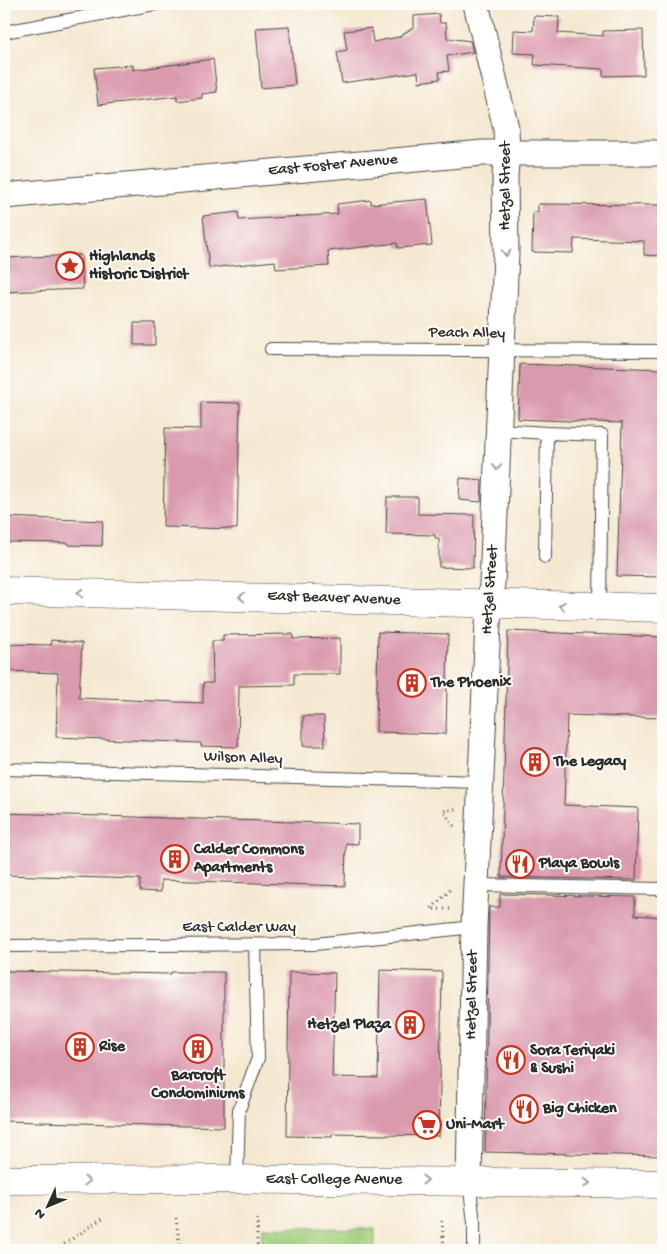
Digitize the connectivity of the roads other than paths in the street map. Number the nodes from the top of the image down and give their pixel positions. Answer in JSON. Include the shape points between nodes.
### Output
{"nodes":[{"id":1,"x":155,"y":4,"type":"edge"},
{"id":2,"x":476,"y":4,"type":"edge"},
{"id":3,"x":4,"y":32,"type":"edge"},
{"id":4,"x":507,"y":152,"type":"junction"},
{"id":5,"x":663,"y":153,"type":"edge"},
{"id":6,"x":4,"y":196,"type":"edge"},
{"id":7,"x":271,"y":349,"type":"dead end"},
{"id":8,"x":502,"y":350,"type":"junction"},
{"id":9,"x":663,"y":351,"type":"edge"},
{"id":10,"x":498,"y":430,"type":"junction"},
{"id":11,"x":547,"y":433,"type":"junction"},
{"id":12,"x":546,"y":557,"type":"dead end"},
{"id":13,"x":4,"y":591,"type":"edge"},
{"id":14,"x":490,"y":604,"type":"junction"},
{"id":15,"x":600,"y":607,"type":"junction"},
{"id":16,"x":663,"y":608,"type":"edge"},
{"id":17,"x":4,"y":769,"type":"edge"},
{"id":18,"x":482,"y":782,"type":"junction"},
{"id":19,"x":477,"y":885,"type":"junction"},
{"id":20,"x":663,"y":889,"type":"edge"},
{"id":21,"x":474,"y":928,"type":"junction"},
{"id":22,"x":255,"y":945,"type":"junction"},
{"id":23,"x":4,"y":946,"type":"edge"},
{"id":24,"x":237,"y":1179,"type":"junction"},
{"id":25,"x":4,"y":1180,"type":"edge"},
{"id":26,"x":469,"y":1181,"type":"junction"},
{"id":27,"x":663,"y":1184,"type":"edge"},
{"id":28,"x":474,"y":1250,"type":"edge"}],
"edges":[{"from":1,"to":3,"type":"lane"},
{"from":2,"to":4,"type":"street","name":"Hetzel Street","via":[[506,128]]},
{"from":4,"to":5,"type":"street","name":"East Foster Avenue"},
{"from":4,"to":6,"type":"street","name":"East Foster Avenue"},
{"from":4,"to":8,"type":"street","name":"Hetzel Street","one_way":true},
{"from":7,"to":8,"type":"lane","name":"Peach Alley"},
{"from":8,"to":9,"type":"lane","name":"Peach Alley"},
{"from":8,"to":10,"type":"street","name":"Hetzel Street"},
{"from":10,"to":11,"type":"lane"},
{"from":10,"to":14,"type":"street","name":"Hetzel Street","one_way":true},
{"from":11,"to":12,"type":"lane"},
{"from":11,"to":15,"type":"lane","via":[[602,435]]},
{"from":14,"to":13,"type":"main road","name":"East Beaver Avenue","one_way":true},
{"from":15,"to":14,"type":"main road","name":"East Beaver Avenue","one_way":true},
{"from":14,"to":18,"type":"street","name":"Hetzel Street"},
{"from":15,"to":16,"type":"main road","name":"East Beaver Avenue"},
{"from":17,"to":18,"type":"lane","name":"Wilson Alley"},
{"from":18,"to":19,"type":"street","name":"Hetzel Street"},
{"from":19,"to":20,"type":"lane"},
{"from":19,"to":21,"type":"street","name":"Hetzel Street"},
{"from":21,"to":22,"type":"lane","name":"East Calder Way","via":[[315,944]]},
{"from":21,"to":26,"type":"street","name":"Hetzel Street"},
{"from":22,"to":23,"type":"lane","name":"East Calder Way"},
{"from":22,"to":24,"type":"lane","via":[[258,1058],[239,1110]]},
{"from":25,"to":24,"type":"main road","name":"East College Avenue","one_way":true},
{"from":24,"to":26,"type":"main road","name":"East College Avenue","one_way":true},
{"from":26,"to":27,"type":"main road","name":"East College Avenue","one_way":true},
{"from":26,"to":28,"type":"lane"}]}
